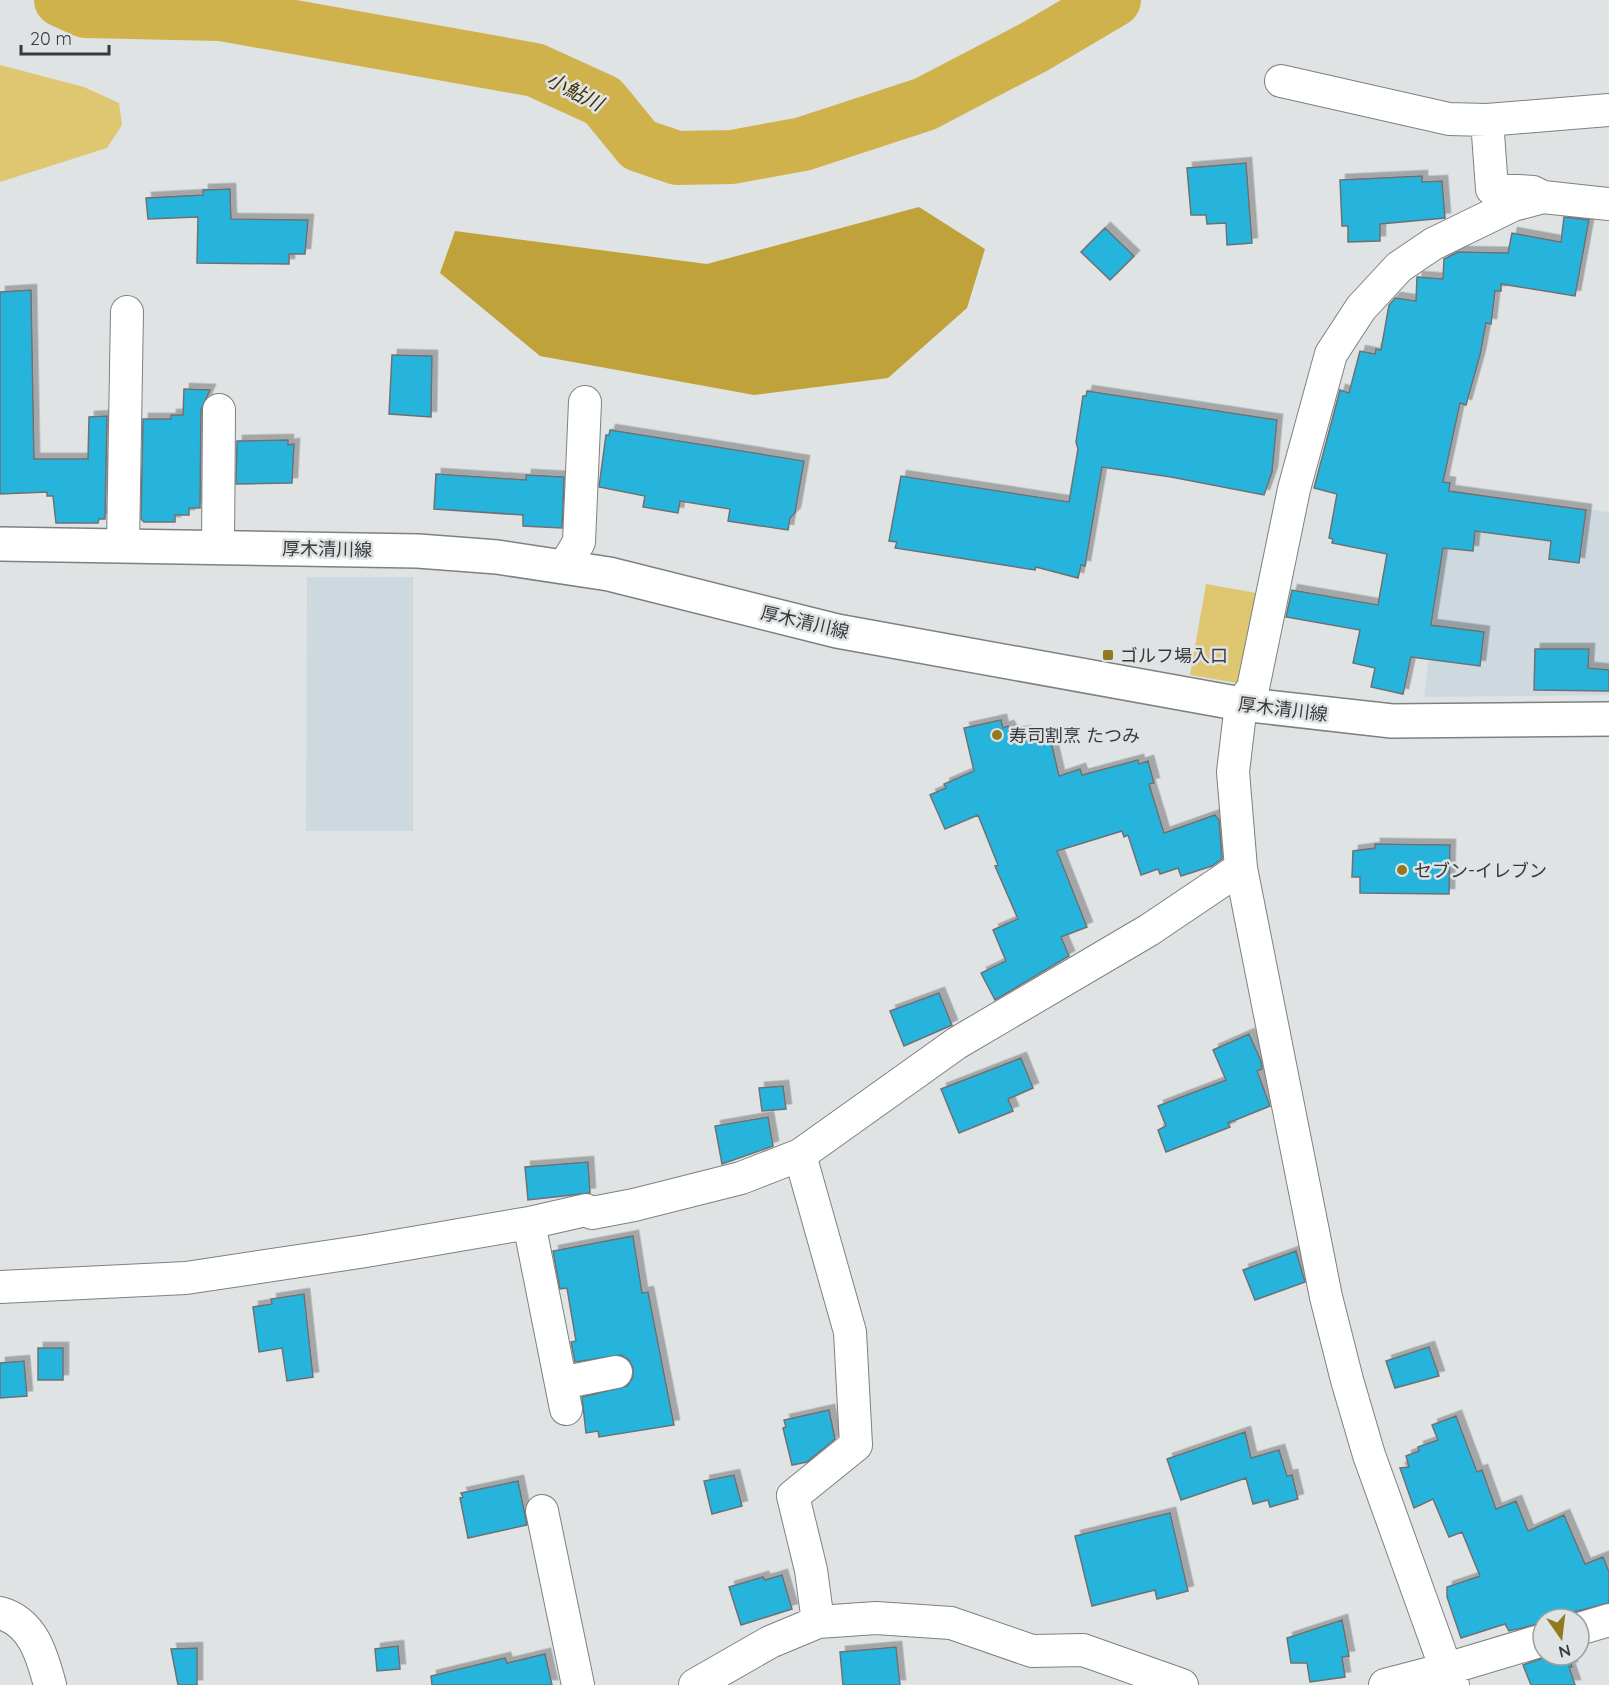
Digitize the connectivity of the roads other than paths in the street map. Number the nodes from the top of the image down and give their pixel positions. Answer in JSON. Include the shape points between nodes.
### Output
{"nodes":[{"id":1,"x":1281,"y":81,"type":"dead end"},
{"id":2,"x":1609,"y":110,"type":"edge"},
{"id":3,"x":1486,"y":120,"type":"junction"},
{"id":4,"x":1543,"y":197,"type":"junction"},
{"id":5,"x":1609,"y":204,"type":"edge"},
{"id":6,"x":127,"y":312,"type":"dead end"},
{"id":7,"x":585,"y":402,"type":"dead end"},
{"id":8,"x":219,"y":410,"type":"dead end"},
{"id":9,"x":0,"y":544,"type":"edge"},
{"id":10,"x":123,"y":545,"type":"junction"},
{"id":11,"x":218,"y":547,"type":"junction"},
{"id":12,"x":564,"y":567,"type":"junction"},
{"id":13,"x":1241,"y":704,"type":"junction"},
{"id":14,"x":1609,"y":718,"type":"edge"},
{"id":15,"x":1242,"y":868,"type":"junction"},
{"id":16,"x":800,"y":1155,"type":"junction"},
{"id":17,"x":529,"y":1223,"type":"junction"},
{"id":18,"x":0,"y":1287,"type":"edge"},
{"id":19,"x":616,"y":1371,"type":"dead end"},
{"id":20,"x":542,"y":1511,"type":"dead end"},
{"id":21,"x":0,"y":1613,"type":"edge"},
{"id":22,"x":1609,"y":1620,"type":"edge"},
{"id":23,"x":818,"y":1622,"type":"junction"},
{"id":24,"x":1591,"y":1625,"type":"edge"},
{"id":25,"x":1531,"y":1645,"type":"edge"},
{"id":26,"x":1449,"y":1677,"type":"edge"},
{"id":27,"x":50,"y":1685,"type":"edge"},
{"id":28,"x":578,"y":1685,"type":"edge"},
{"id":29,"x":696,"y":1685,"type":"edge"},
{"id":30,"x":1182,"y":1685,"type":"edge"},
{"id":31,"x":1385,"y":1685,"type":"edge"}],
"edges":[{"from":1,"to":3,"type":"street","via":[[1449,119]]},
{"from":2,"to":3,"type":"street"},
{"from":3,"to":4,"type":"street","via":[[1492,189],[1533,192]]},
{"from":4,"to":5,"type":"street"},
{"from":4,"to":13,"type":"street","via":[[1474,222],[1400,267],[1361,308],[1331,354],[1294,489],[1253,688]]},
{"from":6,"to":10,"type":"street"},
{"from":7,"to":12,"type":"street","via":[[579,542]]},
{"from":8,"to":11,"type":"street"},
{"from":9,"to":10,"type":"main road","name":"厚木清川線"},
{"from":10,"to":11,"type":"main road","name":"厚木清川線"},
{"from":11,"to":12,"type":"main road","name":"厚木清川線","via":[[418,551],[497,556]]},
{"from":12,"to":13,"type":"main road","name":"厚木清川線","via":[[609,574],[837,631]]},
{"from":13,"to":14,"type":"main road","name":"厚木清川線","via":[[1392,722]]},
{"from":13,"to":15,"type":"street","via":[[1233,772]]},
{"from":15,"to":16,"type":"street","via":[[1149,930],[957,1043]]},
{"from":15,"to":26,"type":"street","via":[[1326,1297],[1347,1380]]},
{"from":16,"to":17,"type":"street","via":[[741,1178],[634,1205],[591,1213],[586,1210]]},
{"from":16,"to":23,"type":"street","via":[[850,1332],[856,1445],[793,1496],[811,1570]]},
{"from":17,"to":18,"type":"street","via":[[186,1278]]},
{"from":17,"to":19,"type":"street","via":[[564,1396]]},
{"from":20,"to":28,"type":"street"},
{"from":21,"to":27,"type":"street","via":[[20,1622],[34,1637]]},
{"from":22,"to":24,"type":"street"},
{"from":23,"to":29,"type":"street","via":[[770,1642]]},
{"from":23,"to":30,"type":"street","via":[[876,1618],[951,1623],[1032,1651],[1083,1650]]},
{"from":25,"to":26,"type":"street"},
{"from":26,"to":31,"type":"street"}]}
